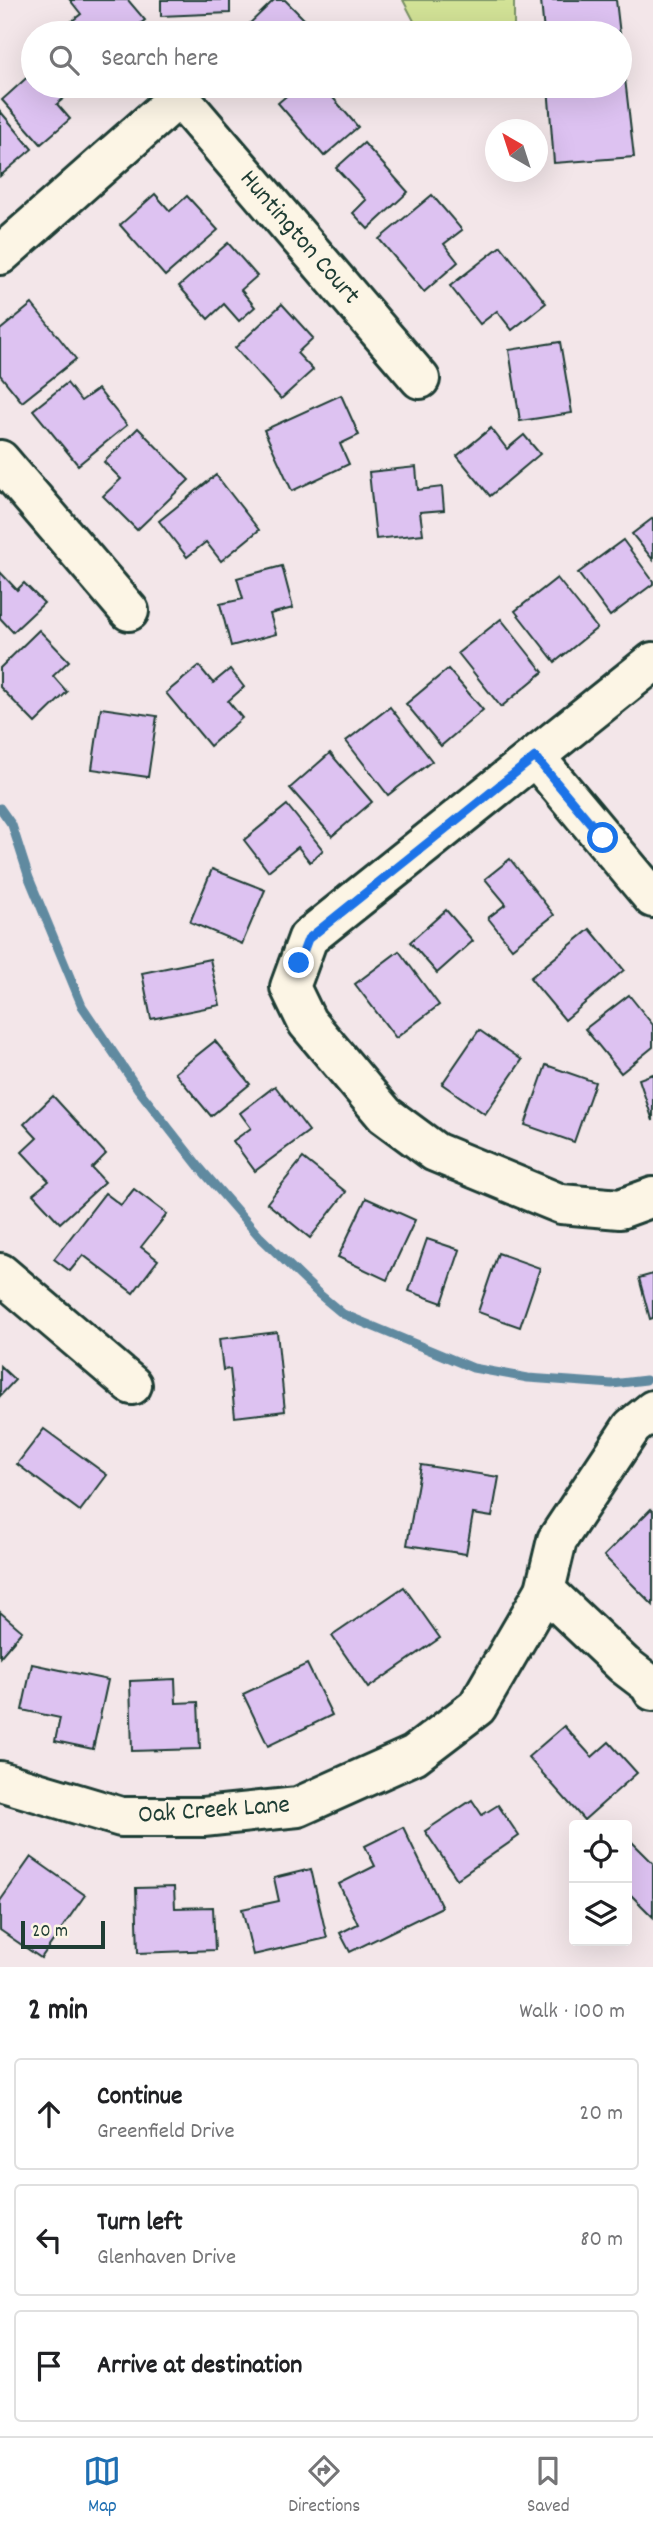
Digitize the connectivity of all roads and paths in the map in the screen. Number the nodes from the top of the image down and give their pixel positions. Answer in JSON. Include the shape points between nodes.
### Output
{"nodes":[{"id":1,"x":177,"y":98,"type":"edge"},
{"id":2,"x":179,"y":98,"type":"edge"},
{"id":3,"x":0,"y":255,"type":"edge"},
{"id":4,"x":420,"y":379,"type":"dead end"},
{"id":5,"x":0,"y":460,"type":"edge"},
{"id":6,"x":129,"y":611,"type":"dead end"},
{"id":7,"x":653,"y":662,"type":"edge"},
{"id":8,"x":535,"y":757,"type":"junction"},
{"id":9,"x":653,"y":898,"type":"edge"},
{"id":10,"x":653,"y":1197,"type":"edge"},
{"id":11,"x":0,"y":1273,"type":"edge"},
{"id":12,"x":132,"y":1385,"type":"dead end"},
{"id":13,"x":653,"y":1410,"type":"edge"},
{"id":14,"x":545,"y":1590,"type":"junction"},
{"id":15,"x":653,"y":1691,"type":"edge"},
{"id":16,"x":0,"y":1781,"type":"edge"}],
"edges":[{"from":1,"to":3,"type":"street","name":"Huntington Court"},
{"from":2,"to":4,"type":"street","name":"Huntington Court"},
{"from":5,"to":6,"type":"street"},
{"from":7,"to":8,"type":"street"},
{"from":8,"to":9,"type":"street"},
{"from":8,"to":10,"type":"street","via":[[308,939],[290,987],[307,1022],[385,1115],[435,1152],[561,1204],[620,1209]]},
{"from":11,"to":12,"type":"street"},
{"from":13,"to":14,"type":"street","name":"Oak Creek Lane","via":[[632,1427],[557,1541]]},
{"from":14,"to":15,"type":"street"},
{"from":14,"to":16,"type":"street","name":"Oak Creek Lane","via":[[477,1707],[414,1755],[298,1807],[203,1817],[121,1817]]}]}
